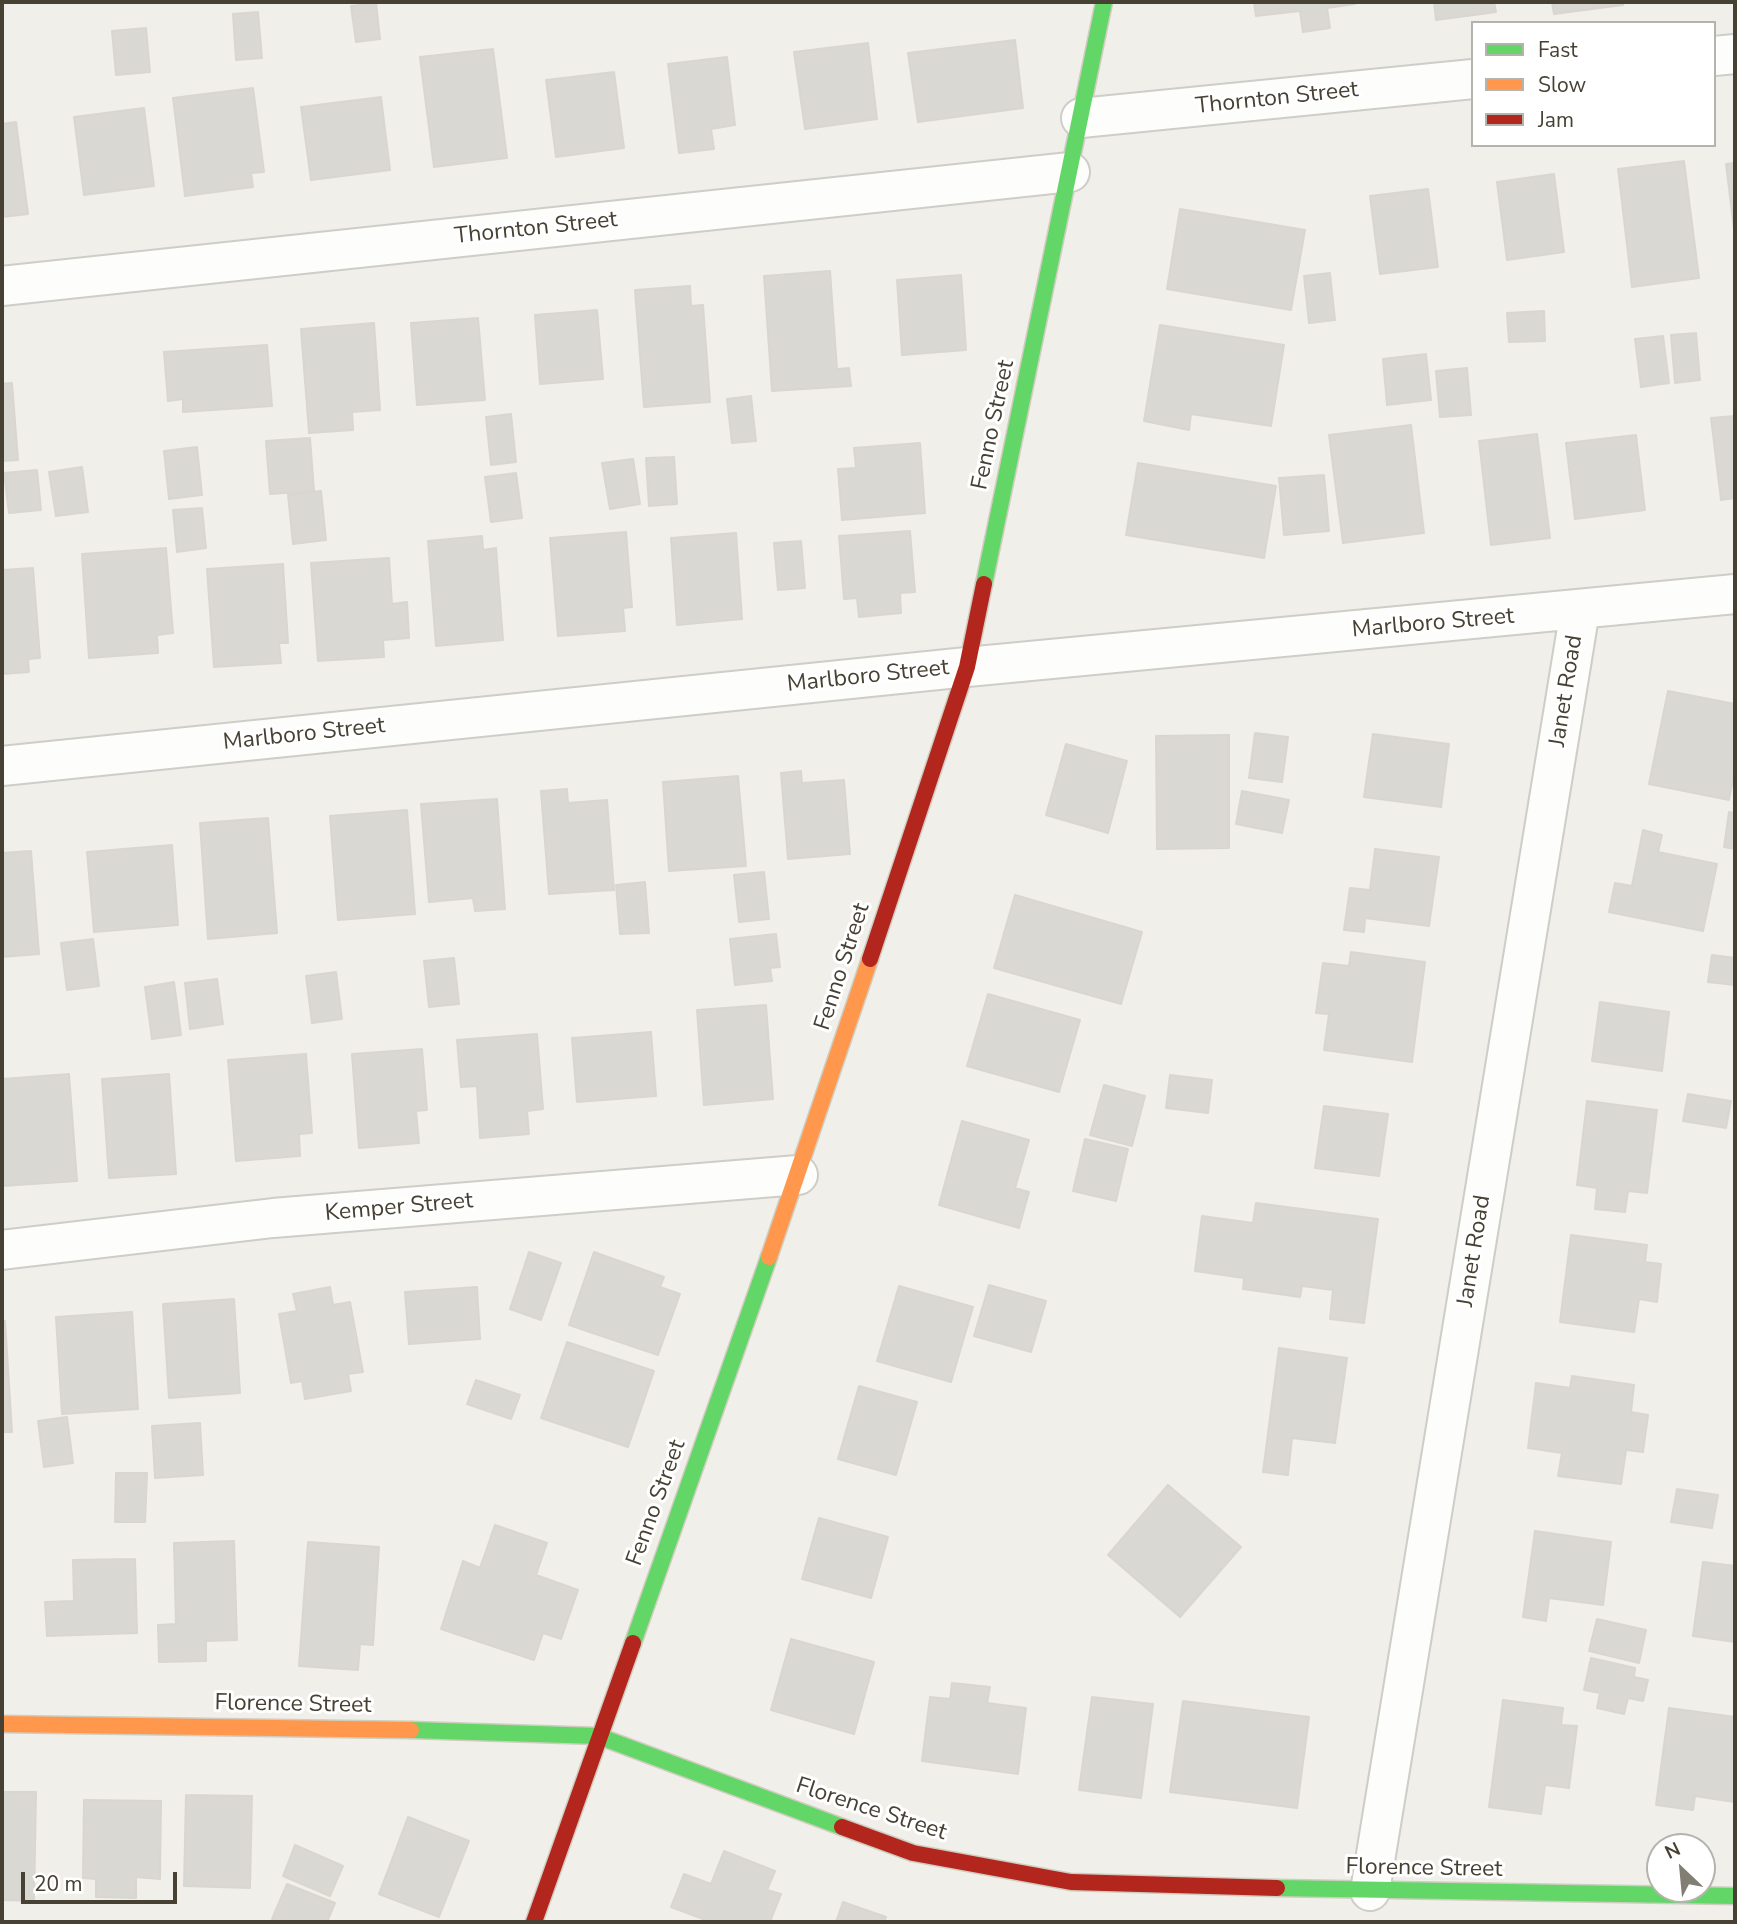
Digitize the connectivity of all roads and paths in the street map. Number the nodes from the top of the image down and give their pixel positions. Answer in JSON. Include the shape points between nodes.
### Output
{"nodes":[{"id":1,"x":1104,"y":2,"type":"edge"},
{"id":2,"x":1735,"y":54,"type":"edge"},
{"id":3,"x":1716,"y":56,"type":"edge"},
{"id":4,"x":1471,"y":79,"type":"edge"},
{"id":5,"x":1081,"y":118,"type":"junction"},
{"id":6,"x":1070,"y":172,"type":"junction"},
{"id":7,"x":2,"y":286,"type":"edge"},
{"id":8,"x":1735,"y":594,"type":"edge"},
{"id":9,"x":1580,"y":610,"type":"junction"},
{"id":10,"x":967,"y":667,"type":"junction"},
{"id":11,"x":2,"y":766,"type":"edge"},
{"id":12,"x":798,"y":1175,"type":"junction"},
{"id":13,"x":2,"y":1250,"type":"edge"},
{"id":14,"x":2,"y":1724,"type":"edge"},
{"id":15,"x":598,"y":1736,"type":"junction"},
{"id":16,"x":1370,"y":1891,"type":"junction"},
{"id":17,"x":1735,"y":1896,"type":"edge"},
{"id":18,"x":534,"y":1922,"type":"edge"}],
"edges":[{"from":1,"to":5,"type":"street","name":"Fenno Street"},
{"from":2,"to":3,"type":"street"},
{"from":4,"to":5,"type":"street","name":"Thornton Street"},
{"from":5,"to":6,"type":"street","name":"Fenno Street"},
{"from":6,"to":7,"type":"street","name":"Thornton Street"},
{"from":6,"to":10,"type":"street","name":"Fenno Street"},
{"from":8,"to":9,"type":"street","name":"Marlboro Street"},
{"from":9,"to":10,"type":"street","name":"Marlboro Street"},
{"from":9,"to":16,"type":"street","name":"Janet Road"},
{"from":10,"to":11,"type":"street","name":"Marlboro Street"},
{"from":10,"to":12,"type":"street","name":"Fenno Street"},
{"from":12,"to":13,"type":"street","name":"Kemper Street","via":[[273,1218]]},
{"from":12,"to":15,"type":"street","name":"Fenno Street"},
{"from":14,"to":15,"type":"street","name":"Florence Street"},
{"from":15,"to":16,"type":"street","name":"Florence Street","via":[[913,1853],[1071,1882]]},
{"from":15,"to":18,"type":"street","name":"Fenno Street"},
{"from":16,"to":17,"type":"street","name":"Florence Street"}]}
